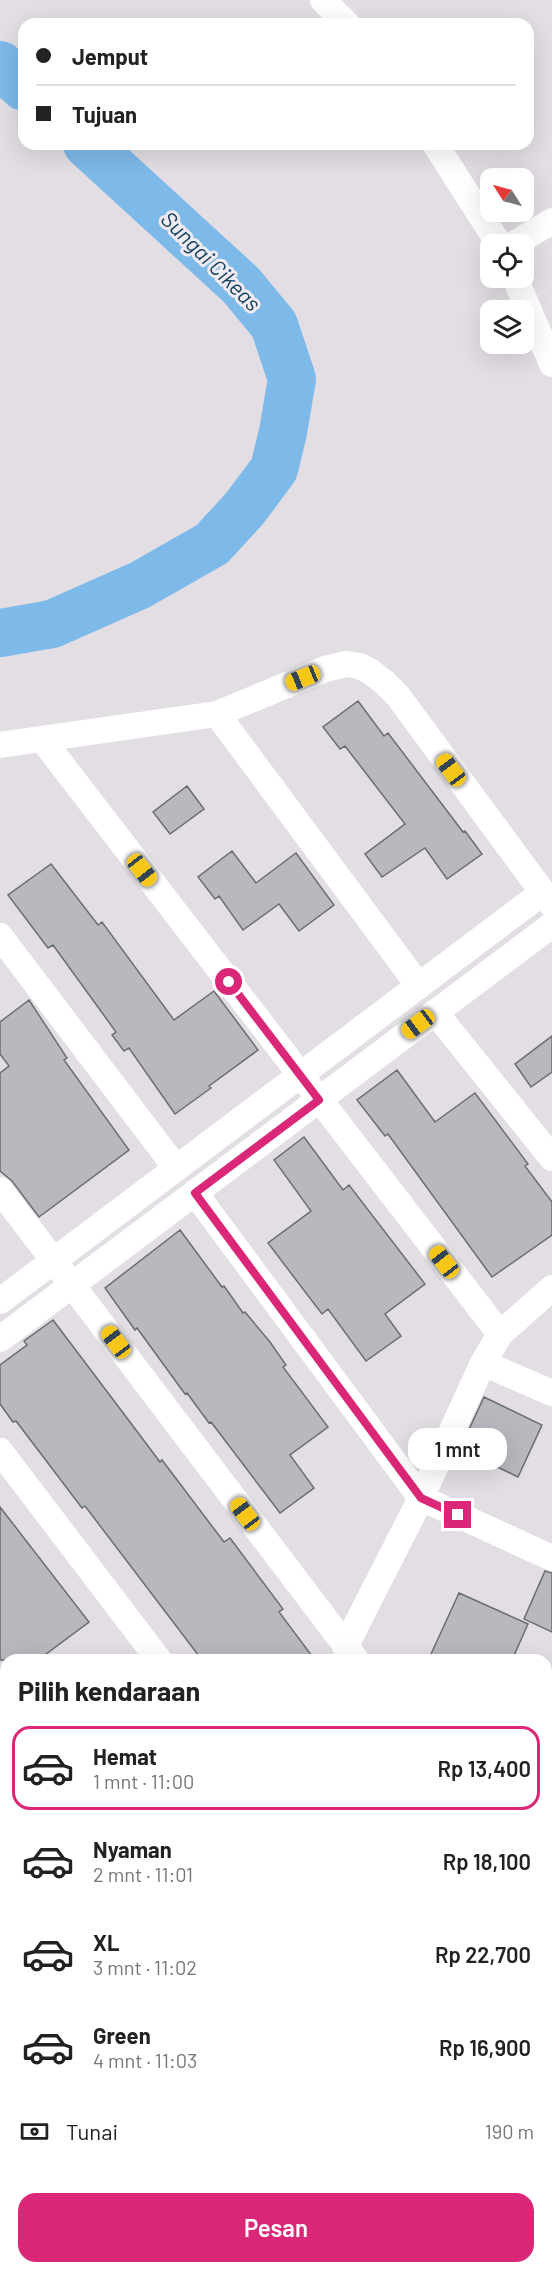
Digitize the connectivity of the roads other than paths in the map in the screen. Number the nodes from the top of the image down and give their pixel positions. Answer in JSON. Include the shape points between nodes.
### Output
{"nodes":[{"id":1,"x":323,"y":0,"type":"edge"},
{"id":2,"x":341,"y":18,"type":"edge"},
{"id":3,"x":439,"y":150,"type":"edge"},
{"id":4,"x":552,"y":221,"type":"edge"},
{"id":5,"x":494,"y":234,"type":"edge"},
{"id":6,"x":531,"y":234,"type":"edge"},
{"id":7,"x":519,"y":288,"type":"edge"},
{"id":8,"x":552,"y":364,"type":"edge"},
{"id":9,"x":217,"y":714,"type":"junction"},
{"id":10,"x":42,"y":739,"type":"junction"},
{"id":11,"x":0,"y":745,"type":"edge"},
{"id":12,"x":547,"y":899,"type":"edge"},
{"id":13,"x":552,"y":925,"type":"edge"},
{"id":14,"x":0,"y":936,"type":"edge"},
{"id":15,"x":419,"y":986,"type":"junction"},
{"id":16,"x":435,"y":1012,"type":"junction"},
{"id":17,"x":301,"y":1075,"type":"junction"},
{"id":18,"x":319,"y":1100,"type":"junction"},
{"id":19,"x":552,"y":1158,"type":"edge"},
{"id":20,"x":176,"y":1168,"type":"junction"},
{"id":21,"x":0,"y":1190,"type":"edge"},
{"id":22,"x":195,"y":1193,"type":"junction"},
{"id":23,"x":55,"y":1260,"type":"junction"},
{"id":24,"x":73,"y":1284,"type":"junction"},
{"id":25,"x":552,"y":1288,"type":"edge"},
{"id":26,"x":0,"y":1301,"type":"edge"},
{"id":27,"x":500,"y":1334,"type":"junction"},
{"id":28,"x":0,"y":1340,"type":"edge"},
{"id":29,"x":483,"y":1363,"type":"junction"},
{"id":30,"x":552,"y":1393,"type":"edge"},
{"id":31,"x":0,"y":1452,"type":"edge"},
{"id":32,"x":421,"y":1498,"type":"junction"},
{"id":33,"x":552,"y":1558,"type":"edge"},
{"id":34,"x":154,"y":1654,"type":"edge"},
{"id":35,"x":355,"y":1654,"type":"edge"},
{"id":36,"x":358,"y":1654,"type":"edge"}],
"edges":[{"from":1,"to":2,"type":"street"},
{"from":3,"to":5,"type":"street"},
{"from":4,"to":6,"type":"street"},
{"from":7,"to":8,"type":"street"},
{"from":9,"to":10,"type":"street"},
{"from":9,"to":12,"type":"street","via":[[325,669],[346,664],[360,666],[398,696]]},
{"from":9,"to":15,"type":"street"},
{"from":10,"to":11,"type":"street"},
{"from":10,"to":17,"type":"street"},
{"from":12,"to":15,"type":"street"},
{"from":13,"to":16,"type":"street"},
{"from":14,"to":20,"type":"street"},
{"from":15,"to":17,"type":"street"},
{"from":16,"to":18,"type":"street"},
{"from":16,"to":19,"type":"street"},
{"from":17,"to":18,"type":"street"},
{"from":17,"to":20,"type":"street"},
{"from":18,"to":22,"type":"street"},
{"from":18,"to":27,"type":"street"},
{"from":20,"to":23,"type":"street"},
{"from":21,"to":23,"type":"street"},
{"from":22,"to":24,"type":"street"},
{"from":22,"to":32,"type":"street"},
{"from":23,"to":24,"type":"street"},
{"from":23,"to":26,"type":"street"},
{"from":24,"to":28,"type":"street"},
{"from":24,"to":35,"type":"street"},
{"from":25,"to":27,"type":"street"},
{"from":27,"to":29,"type":"street"},
{"from":29,"to":30,"type":"street"},
{"from":29,"to":32,"type":"street"},
{"from":31,"to":34,"type":"street"},
{"from":32,"to":33,"type":"street"},
{"from":32,"to":36,"type":"street"}]}
